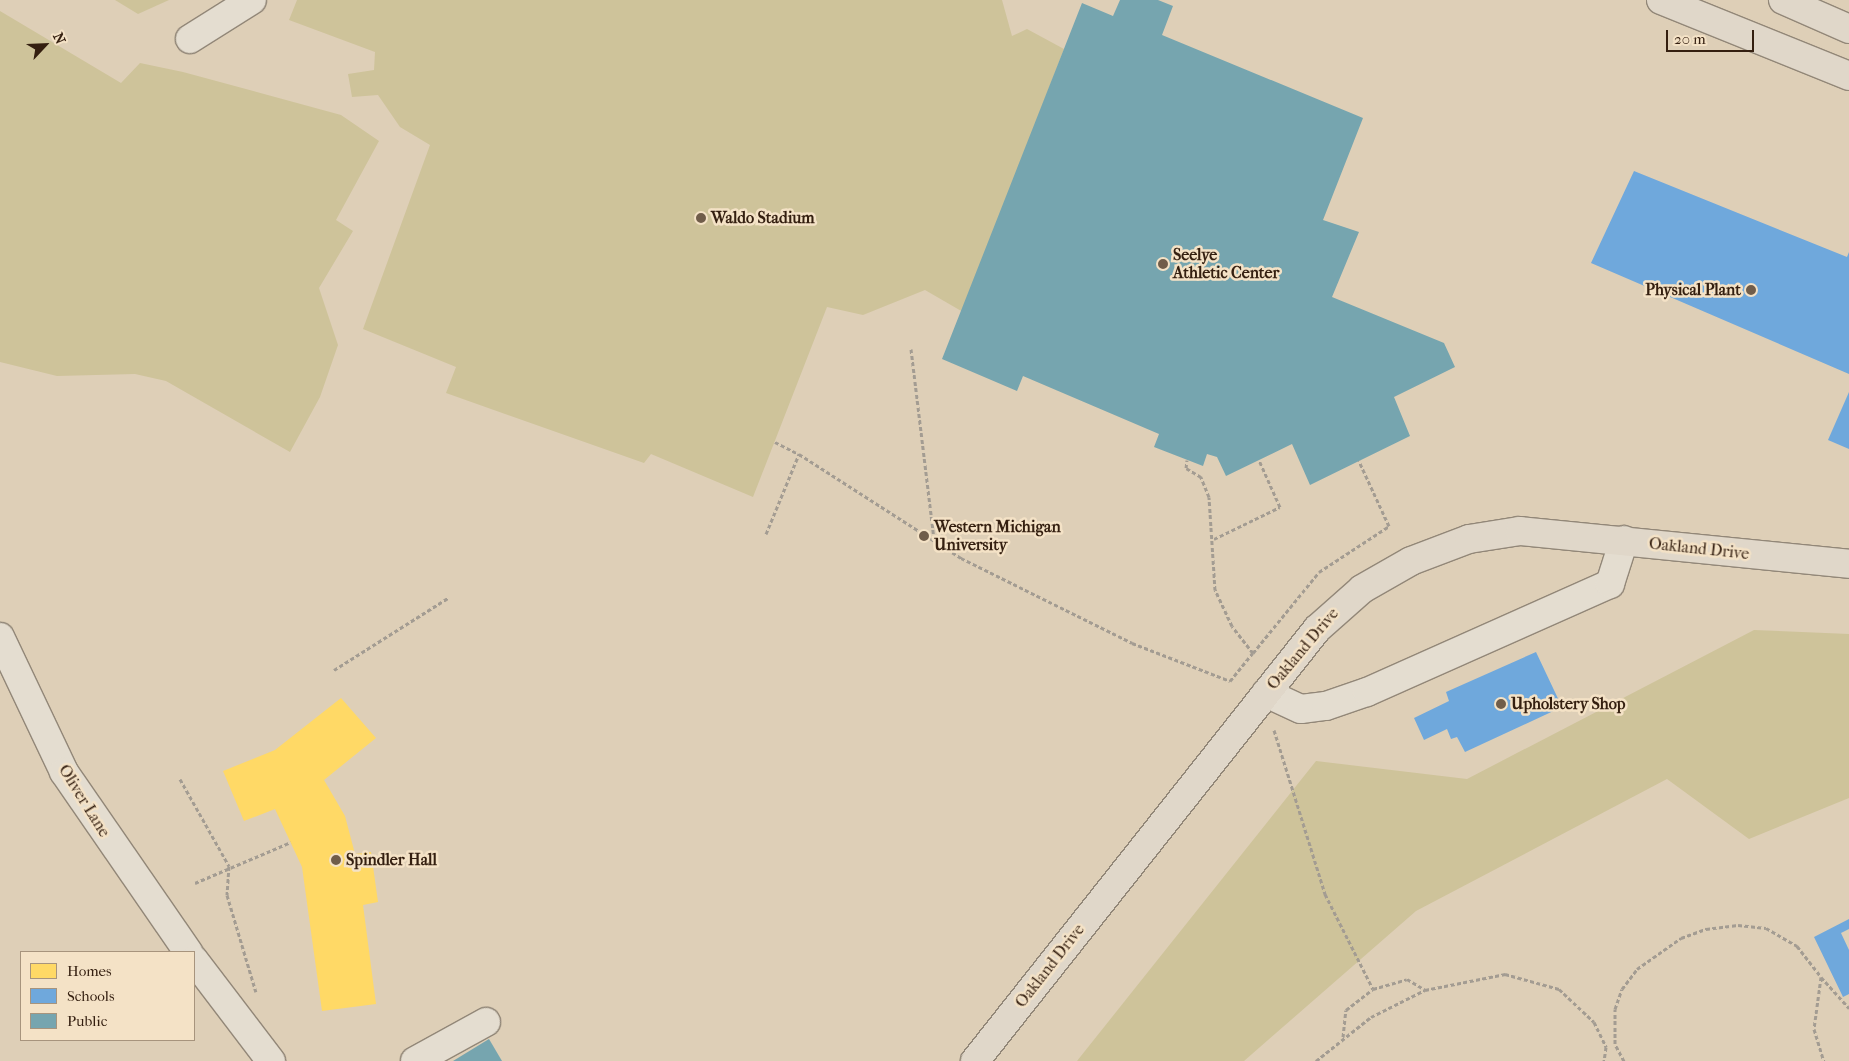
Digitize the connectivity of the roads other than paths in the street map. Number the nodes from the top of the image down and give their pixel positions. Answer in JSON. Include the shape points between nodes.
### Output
{"nodes":[{"id":1,"x":252,"y":0,"type":"edge"},
{"id":2,"x":1661,"y":0,"type":"edge"},
{"id":3,"x":1783,"y":0,"type":"edge"},
{"id":4,"x":1849,"y":29,"type":"edge"},
{"id":5,"x":190,"y":39,"type":"dead end"},
{"id":6,"x":1849,"y":76,"type":"edge"},
{"id":7,"x":1624,"y":540,"type":"junction"},
{"id":8,"x":1849,"y":564,"type":"edge"},
{"id":9,"x":0,"y":637,"type":"edge"},
{"id":10,"x":1266,"y":693,"type":"junction"},
{"id":11,"x":187,"y":951,"type":"edge"},
{"id":12,"x":195,"y":961,"type":"edge"},
{"id":13,"x":486,"y":1022,"type":"dead end"},
{"id":14,"x":271,"y":1061,"type":"edge"},
{"id":15,"x":415,"y":1061,"type":"edge"},
{"id":16,"x":975,"y":1061,"type":"edge"}],
"edges":[{"from":1,"to":5,"type":"street"},
{"from":2,"to":6,"type":"main road"},
{"from":3,"to":4,"type":"main road"},
{"from":7,"to":8,"type":"main road","name":"Oakland Drive"},
{"from":7,"to":10,"type":"main road","name":"Oakland Drive","via":[[1520,531],[1469,539],[1411,561],[1341,604]]},
{"from":7,"to":10,"type":"street","via":[[1610,584],[1367,692],[1326,706],[1301,709]]},
{"from":9,"to":11,"type":"street","name":"Oliver Lane","via":[[68,780]]},
{"from":10,"to":16,"type":"main road","name":"Oakland Drive"},
{"from":12,"to":14,"type":"street"},
{"from":13,"to":15,"type":"street"}]}
